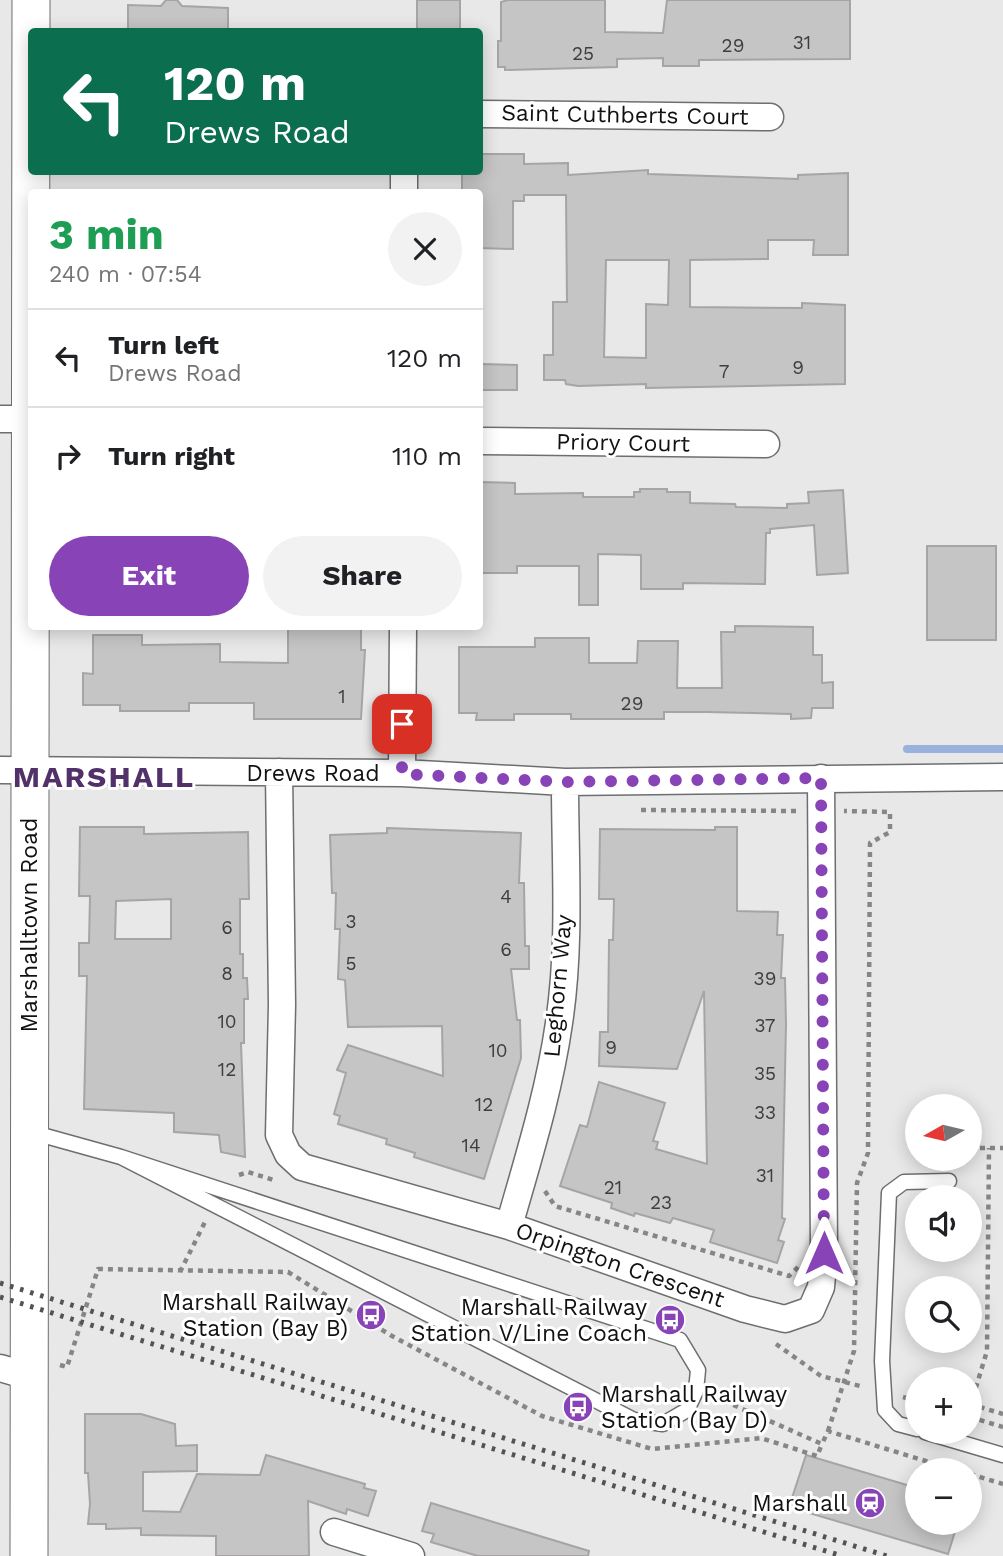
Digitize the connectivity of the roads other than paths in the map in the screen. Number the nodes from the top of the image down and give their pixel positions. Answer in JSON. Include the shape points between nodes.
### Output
{"nodes":[{"id":1,"x":30,"y":0,"type":"edge"},
{"id":2,"x":29,"y":28,"type":"edge"},
{"id":3,"x":28,"y":56,"type":"edge"},
{"id":4,"x":483,"y":114,"type":"edge"},
{"id":5,"x":770,"y":117,"type":"dead end"},
{"id":6,"x":15,"y":419,"type":"edge"},
{"id":7,"x":483,"y":441,"type":"edge"},
{"id":8,"x":766,"y":444,"type":"dead end"},
{"id":9,"x":403,"y":630,"type":"edge"},
{"id":10,"x":14,"y":770,"type":"edge"},
{"id":11,"x":279,"y":772,"type":"junction"},
{"id":12,"x":402,"y":774,"type":"junction"},
{"id":13,"x":1003,"y":777,"type":"edge"},
{"id":14,"x":821,"y":778,"type":"junction"},
{"id":15,"x":565,"y":782,"type":"junction"},
{"id":16,"x":30,"y":1132,"type":"junction"},
{"id":17,"x":121,"y":1157,"type":"junction"},
{"id":18,"x":949,"y":1181,"type":"dead end"},
{"id":19,"x":509,"y":1226,"type":"junction"},
{"id":20,"x":21,"y":1367,"type":"edge"},
{"id":21,"x":905,"y":1426,"type":"edge"},
{"id":22,"x":966,"y":1444,"type":"edge"},
{"id":23,"x":1003,"y":1455,"type":"edge"},
{"id":24,"x":334,"y":1532,"type":"dead end"},
{"id":25,"x":382,"y":1551,"type":"edge"},
{"id":26,"x":29,"y":1556,"type":"edge"},
{"id":27,"x":411,"y":1556,"type":"edge"}],
"edges":[{"from":1,"to":2,"type":"street","name":"Marshalltown Road"},
{"from":3,"to":6,"type":"street","name":"Marshalltown Road"},
{"from":4,"to":5,"type":"street","name":"Saint Cuthberts Court"},
{"from":6,"to":10,"type":"street","name":"Marshalltown Road"},
{"from":7,"to":8,"type":"street","name":"Priory Court"},
{"from":9,"to":12,"type":"street"},
{"from":10,"to":11,"type":"street","name":"Drews Road"},
{"from":10,"to":16,"type":"street","name":"Marshalltown Road"},
{"from":11,"to":12,"type":"street","name":"Drews Road"},
{"from":11,"to":19,"type":"street","name":"Orpington Crescent","via":[[279,1135],[288,1154],[302,1167]]},
{"from":12,"to":15,"type":"street","name":"Drews Road"},
{"from":13,"to":14,"type":"street","name":"Drews Road"},
{"from":14,"to":15,"type":"street","name":"Drews Road"},
{"from":14,"to":19,"type":"street","name":"Orpington Crescent","via":[[824,1253],[821,1287],[811,1310],[785,1319],[746,1309]]},
{"from":15,"to":19,"type":"street","name":"Leghorn Way","via":[[559,1022],[546,1097]]},
{"from":16,"to":17,"type":"lane"},
{"from":16,"to":20,"type":"street","name":"Marshalltown Road"},
{"from":17,"to":17,"type":"lane","via":[[634,1420],[663,1424],[687,1410],[696,1391],[698,1370],[680,1340]]},
{"from":18,"to":21,"type":"lane","via":[[904,1182],[889,1193],[882,1361],[885,1409]]},
{"from":20,"to":26,"type":"street","name":"Marshalltown Road"},
{"from":22,"to":23,"type":"lane"},
{"from":24,"to":25,"type":"street"},
{"from":25,"to":27,"type":"street"}]}
